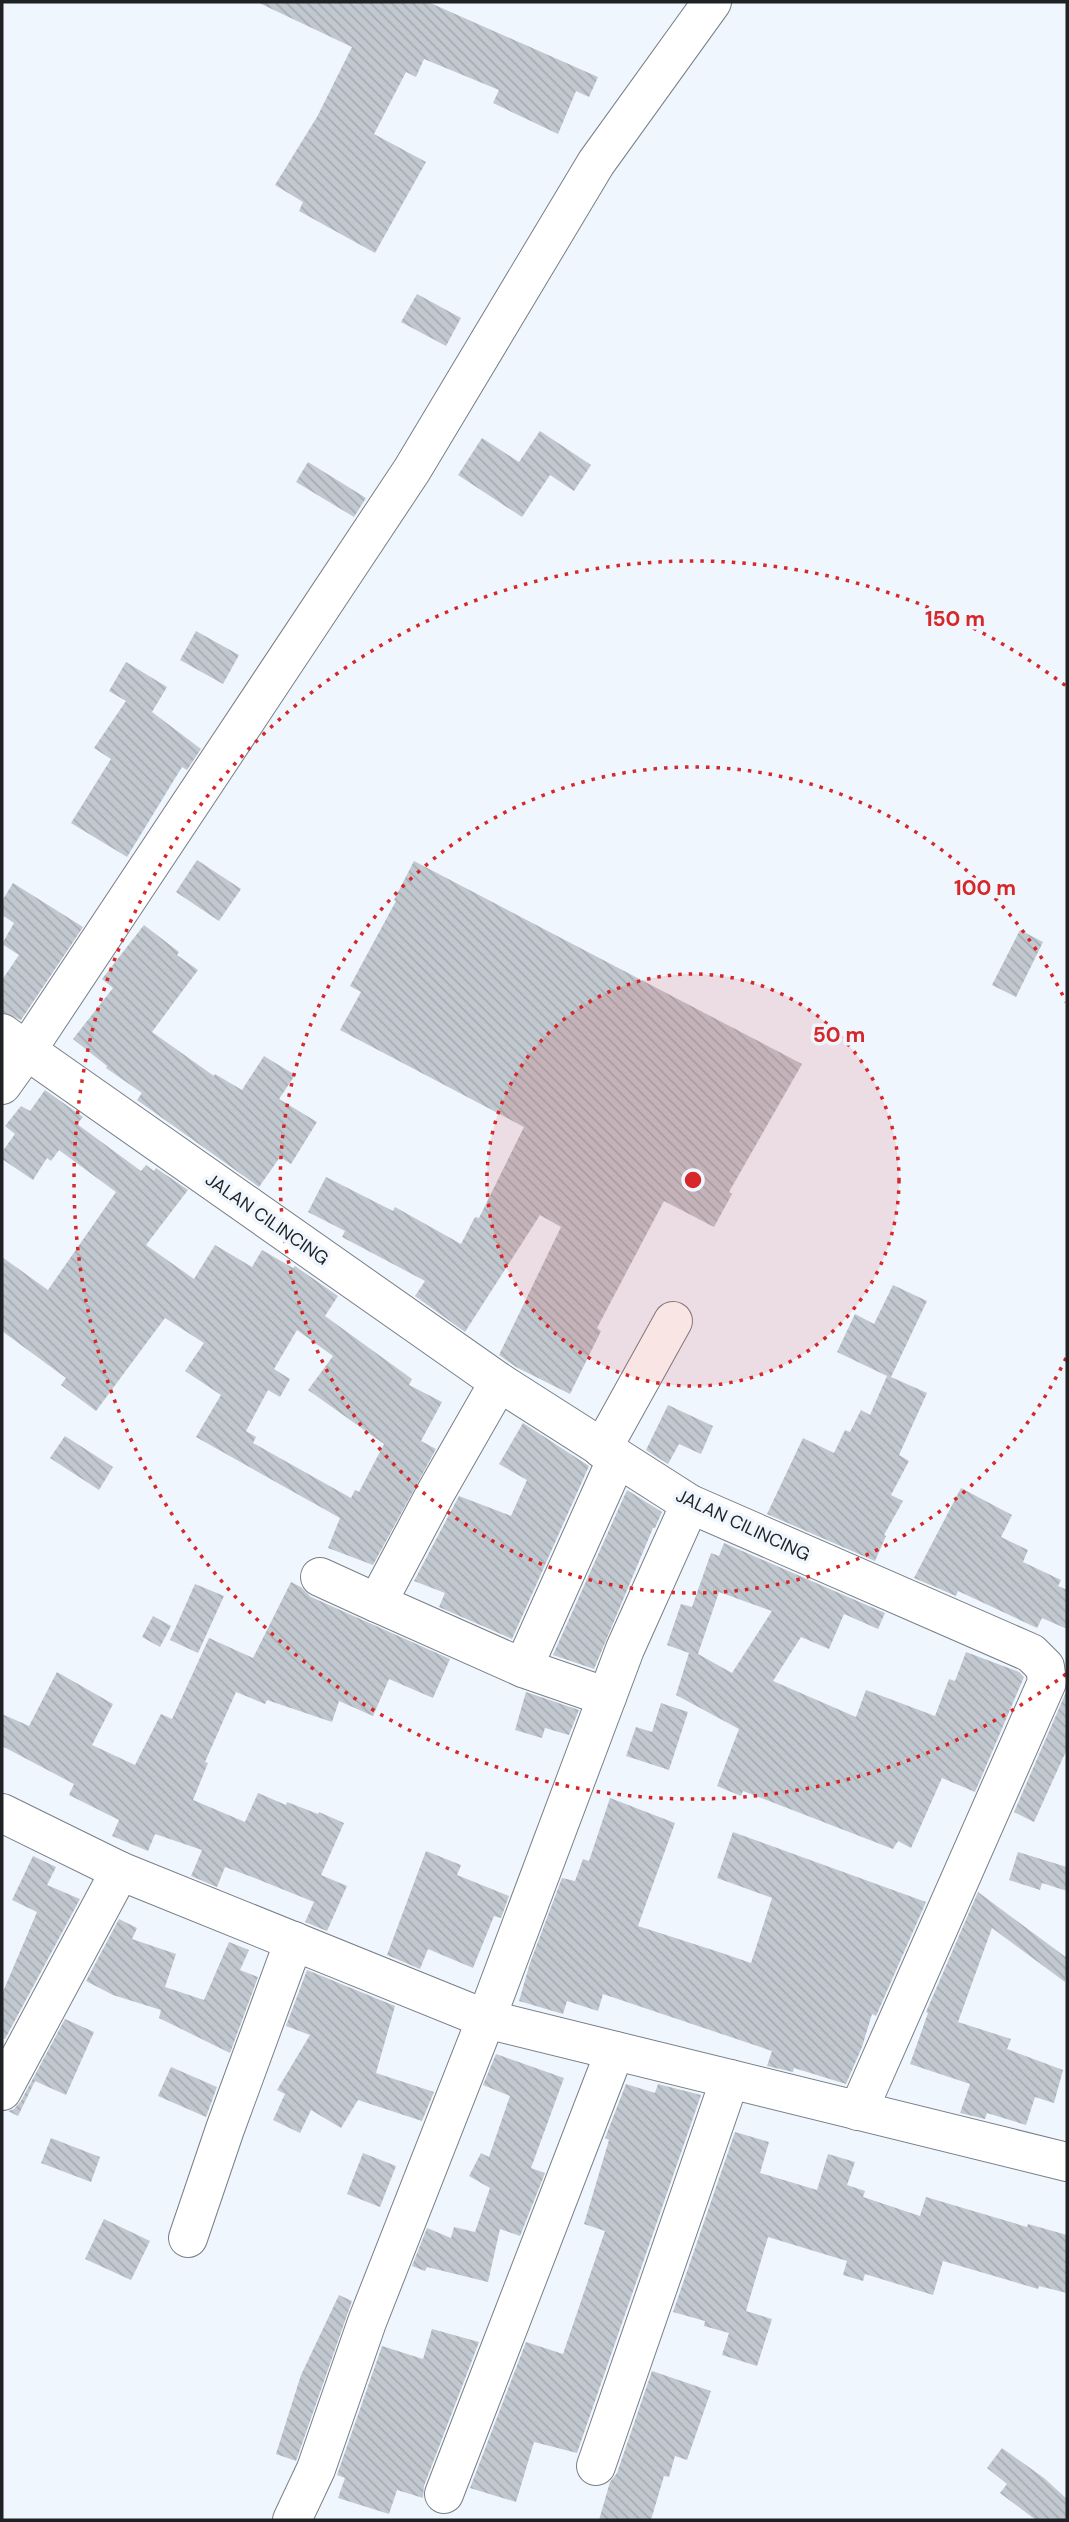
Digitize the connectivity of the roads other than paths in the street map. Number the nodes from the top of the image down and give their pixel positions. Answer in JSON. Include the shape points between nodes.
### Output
{"nodes":[{"id":1,"x":712,"y":2,"type":"edge"},
{"id":2,"x":15,"y":1041,"type":"edge"},
{"id":3,"x":2,"y":1085,"type":"edge"},
{"id":4,"x":673,"y":1321,"type":"dead end"},
{"id":5,"x":499,"y":1382,"type":"junction"},
{"id":6,"x":610,"y":1454,"type":"junction"},
{"id":7,"x":690,"y":1504,"type":"junction"},
{"id":8,"x":320,"y":1577,"type":"dead end"},
{"id":9,"x":377,"y":1603,"type":"junction"},
{"id":10,"x":523,"y":1668,"type":"junction"},
{"id":11,"x":607,"y":1697,"type":"junction"},
{"id":12,"x":2,"y":1813,"type":"edge"},
{"id":13,"x":120,"y":1871,"type":"junction"},
{"id":14,"x":294,"y":1941,"type":"junction"},
{"id":15,"x":486,"y":2019,"type":"junction"},
{"id":16,"x":615,"y":2050,"type":"junction"},
{"id":17,"x":730,"y":2079,"type":"junction"},
{"id":18,"x":2,"y":2091,"type":"edge"},
{"id":19,"x":858,"y":2111,"type":"junction"},
{"id":20,"x":1067,"y":2162,"type":"edge"},
{"id":21,"x":188,"y":2238,"type":"dead end"},
{"id":22,"x":596,"y":2466,"type":"dead end"},
{"id":23,"x":444,"y":2494,"type":"dead end"},
{"id":24,"x":292,"y":2520,"type":"edge"}],
"edges":[{"from":1,"to":2,"type":"street","via":[[596,163],[412,470]]},
{"from":2,"to":3,"type":"street"},
{"from":2,"to":5,"type":"street","name":"JALAN CILINCING"},
{"from":4,"to":6,"type":"street"},
{"from":5,"to":6,"type":"street","name":"JALAN CILINCING"},
{"from":5,"to":9,"type":"street"},
{"from":6,"to":7,"type":"street","name":"JALAN CILINCING"},
{"from":6,"to":10,"type":"street"},
{"from":7,"to":11,"type":"street"},
{"from":7,"to":19,"type":"street","name":"JALAN CILINCING","via":[[1031,1653],[1045,1667],[1046,1682]]},
{"from":8,"to":9,"type":"street"},
{"from":9,"to":10,"type":"street"},
{"from":10,"to":11,"type":"street"},
{"from":11,"to":15,"type":"street"},
{"from":12,"to":13,"type":"street"},
{"from":13,"to":14,"type":"street"},
{"from":13,"to":18,"type":"street"},
{"from":14,"to":15,"type":"street"},
{"from":14,"to":21,"type":"street"},
{"from":15,"to":16,"type":"street"},
{"from":15,"to":24,"type":"street","via":[[367,2322],[316,2469]]},
{"from":16,"to":17,"type":"street"},
{"from":16,"to":23,"type":"street"},
{"from":17,"to":19,"type":"street"},
{"from":17,"to":22,"type":"street"},
{"from":19,"to":20,"type":"street"}]}
